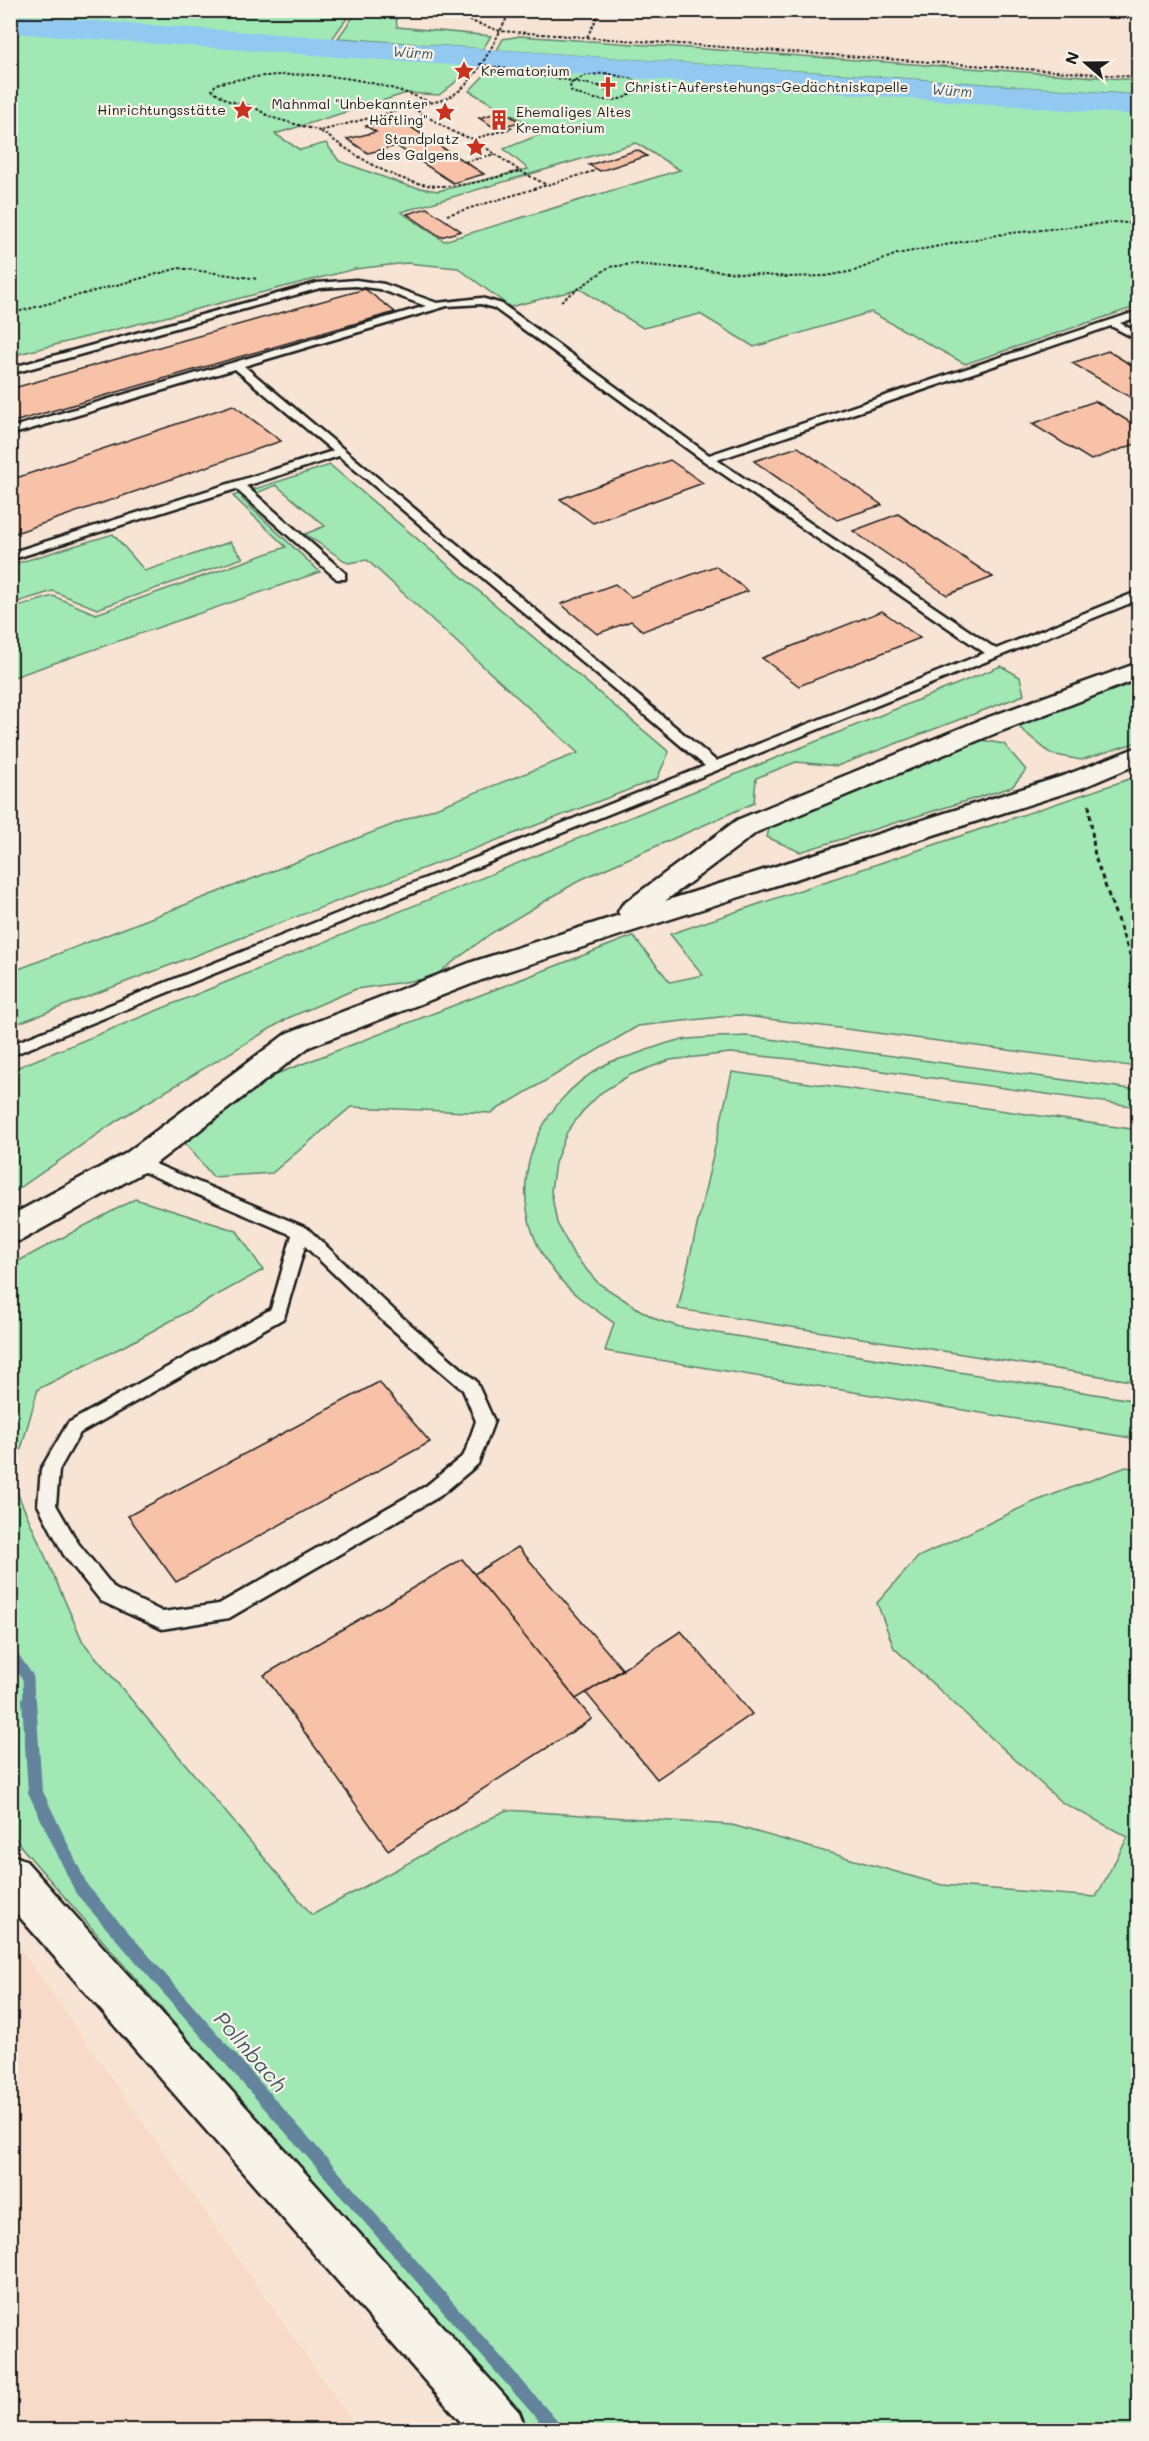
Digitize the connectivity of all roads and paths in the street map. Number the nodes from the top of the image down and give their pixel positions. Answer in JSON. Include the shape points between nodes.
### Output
{"nodes":[{"id":1,"x":456,"y":10,"type":"edge"},
{"id":2,"x":463,"y":10,"type":"edge"},
{"id":3,"x":511,"y":10,"type":"edge"},
{"id":4,"x":601,"y":10,"type":"edge"},
{"id":5,"x":508,"y":15,"type":"junction"},
{"id":6,"x":500,"y":31,"type":"junction"},
{"id":7,"x":587,"y":37,"type":"junction"},
{"id":8,"x":479,"y":64,"type":"junction"},
{"id":9,"x":1138,"y":77,"type":"edge"},
{"id":10,"x":570,"y":84,"type":"junction"},
{"id":11,"x":598,"y":86,"type":"dead end"},
{"id":12,"x":430,"y":102,"type":"junction"},
{"id":13,"x":411,"y":107,"type":"junction"},
{"id":14,"x":507,"y":125,"type":"dead end"},
{"id":15,"x":320,"y":131,"type":"junction"},
{"id":16,"x":473,"y":139,"type":"junction"},
{"id":17,"x":495,"y":154,"type":"junction"},
{"id":18,"x":465,"y":162,"type":"dead end"},
{"id":19,"x":520,"y":171,"type":"junction"},
{"id":20,"x":594,"y":171,"type":"dead end"},
{"id":21,"x":545,"y":184,"type":"junction"},
{"id":22,"x":447,"y":215,"type":"dead end"},
{"id":23,"x":1138,"y":224,"type":"edge"},
{"id":24,"x":300,"y":290,"type":"junction"},
{"id":25,"x":561,"y":301,"type":"dead end"},
{"id":26,"x":437,"y":306,"type":"junction"},
{"id":27,"x":10,"y":314,"type":"edge"},
{"id":28,"x":1138,"y":314,"type":"edge"},
{"id":29,"x":1112,"y":323,"type":"junction"},
{"id":30,"x":1138,"y":337,"type":"edge"},
{"id":31,"x":237,"y":365,"type":"junction"},
{"id":32,"x":10,"y":371,"type":"edge"},
{"id":33,"x":10,"y":432,"type":"edge"},
{"id":34,"x":341,"y":452,"type":"junction"},
{"id":35,"x":708,"y":459,"type":"junction"},
{"id":36,"x":238,"y":485,"type":"junction"},
{"id":37,"x":10,"y":557,"type":"edge"},
{"id":38,"x":341,"y":576,"type":"dead end"},
{"id":39,"x":1138,"y":596,"type":"edge"},
{"id":40,"x":995,"y":654,"type":"junction"},
{"id":41,"x":1138,"y":671,"type":"edge"},
{"id":42,"x":1138,"y":755,"type":"edge"},
{"id":43,"x":715,"y":767,"type":"junction"},
{"id":44,"x":1075,"y":780,"type":"junction"},
{"id":45,"x":610,"y":929,"type":"junction"},
{"id":46,"x":1138,"y":963,"type":"edge"},
{"id":47,"x":10,"y":1051,"type":"edge"},
{"id":48,"x":136,"y":1162,"type":"junction"},
{"id":49,"x":10,"y":1231,"type":"edge"},
{"id":50,"x":301,"y":1232,"type":"junction"},
{"id":51,"x":10,"y":1874,"type":"edge"},
{"id":52,"x":501,"y":2430,"type":"edge"}],
"edges":[{"from":1,"to":6,"type":"path","via":[[472,14],[450,14]]},
{"from":2,"to":5,"type":"path"},
{"from":3,"to":5,"type":"path"},
{"from":4,"to":7,"type":"path"},
{"from":5,"to":6,"type":"path"},
{"from":6,"to":7,"type":"path"},
{"from":6,"to":8,"type":"path"},
{"from":7,"to":9,"type":"path"},
{"from":8,"to":10,"type":"path","via":[[512,68]]},
{"from":8,"to":12,"type":"path","via":[[457,93]]},
{"from":10,"to":10,"type":"path","via":[[584,76],[605,73],[633,79],[639,87],[631,95],[597,100],[577,95]]},
{"from":10,"to":11,"type":"path"},
{"from":12,"to":13,"type":"path"},
{"from":12,"to":15,"type":"path","via":[[386,85],[338,76],[235,79],[216,84],[212,90],[270,117]]},
{"from":13,"to":15,"type":"path"},
{"from":13,"to":16,"type":"path"},
{"from":14,"to":16,"type":"path","via":[[512,128]]},
{"from":15,"to":19,"type":"path","via":[[359,157],[414,183],[460,185]]},
{"from":16,"to":17,"type":"path"},
{"from":17,"to":18,"type":"path"},
{"from":17,"to":19,"type":"path"},
{"from":19,"to":21,"type":"path"},
{"from":20,"to":21,"type":"path"},
{"from":21,"to":22,"type":"path"},
{"from":23,"to":25,"type":"path","via":[[1116,222],[1003,234],[897,254],[854,271],[825,276],[786,277],[634,264],[609,267]]},
{"from":24,"to":26,"type":"lane","via":[[356,283],[381,286]]},
{"from":24,"to":27,"type":"path","via":[[262,279],[179,268]]},
{"from":24,"to":32,"type":"lane"},
{"from":26,"to":31,"type":"lane"},
{"from":26,"to":35,"type":"lane","via":[[481,301],[498,306]]},
{"from":28,"to":29,"type":"lane"},
{"from":29,"to":30,"type":"lane"},
{"from":29,"to":35,"type":"lane"},
{"from":31,"to":33,"type":"lane"},
{"from":31,"to":34,"type":"lane"},
{"from":34,"to":36,"type":"lane"},
{"from":34,"to":43,"type":"lane"},
{"from":35,"to":40,"type":"lane"},
{"from":36,"to":37,"type":"lane"},
{"from":36,"to":38,"type":"lane"},
{"from":39,"to":40,"type":"lane"},
{"from":40,"to":43,"type":"lane"},
{"from":41,"to":45,"type":"street","via":[[987,727],[747,826]]},
{"from":42,"to":44,"type":"street"},
{"from":43,"to":47,"type":"lane"},
{"from":44,"to":45,"type":"street"},
{"from":44,"to":46,"type":"path","via":[[1091,809],[1095,856],[1130,955]]},
{"from":45,"to":48,"type":"street","via":[[483,969],[298,1040]]},
{"from":48,"to":49,"type":"street"},
{"from":48,"to":50,"type":"lane"},
{"from":50,"to":50,"type":"lane","via":[[470,1386],[485,1421],[472,1459],[433,1491],[222,1612],[162,1621],[108,1595],[72,1549],[47,1504],[50,1469],[74,1428],[278,1313]]},
{"from":51,"to":52,"type":"street"}]}
